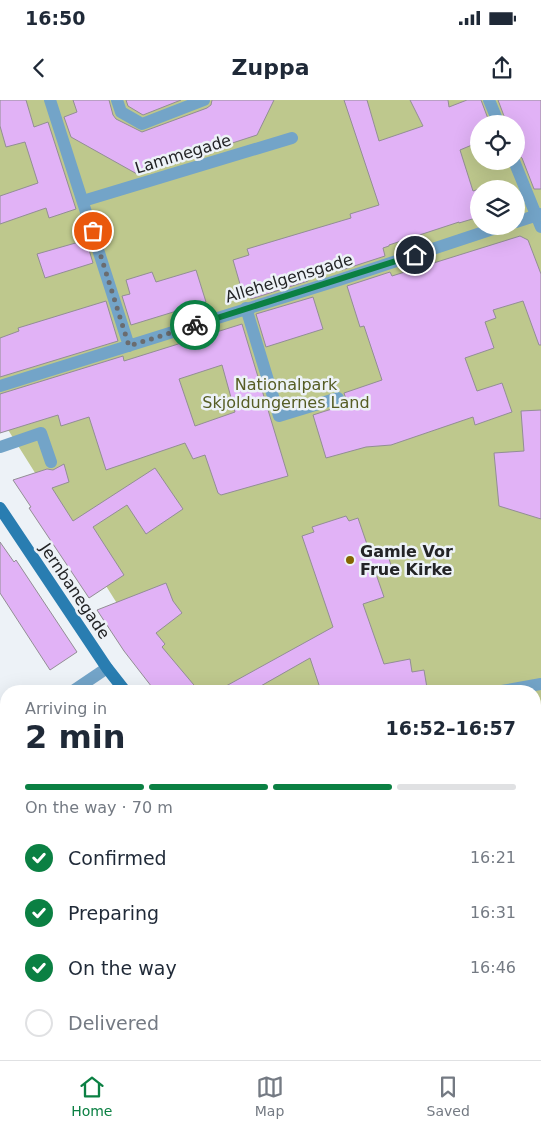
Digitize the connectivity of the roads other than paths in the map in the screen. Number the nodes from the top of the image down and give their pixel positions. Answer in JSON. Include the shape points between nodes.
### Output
{"nodes":[{"id":1,"x":50,"y":100,"type":"edge"},
{"id":2,"x":117,"y":100,"type":"edge"},
{"id":3,"x":204,"y":100,"type":"edge"},
{"id":4,"x":489,"y":100,"type":"edge"},
{"id":5,"x":495,"y":115,"type":"edge"},
{"id":6,"x":292,"y":138,"type":"dead end"},
{"id":7,"x":518,"y":170,"type":"edge"},
{"id":8,"x":83,"y":201,"type":"junction"},
{"id":9,"x":540,"y":218,"type":"edge"},
{"id":10,"x":525,"y":220,"type":"edge"},
{"id":11,"x":475,"y":235,"type":"edge"},
{"id":12,"x":246,"y":308,"type":"junction"},
{"id":13,"x":129,"y":346,"type":"junction"},
{"id":14,"x":0,"y":386,"type":"edge"},
{"id":15,"x":338,"y":398,"type":"dead end"},
{"id":16,"x":0,"y":447,"type":"edge"},
{"id":17,"x":51,"y":462,"type":"dead end"},
{"id":18,"x":0,"y":508,"type":"edge"},
{"id":19,"x":107,"y":668,"type":"junction"},
{"id":20,"x":82,"y":685,"type":"edge"},
{"id":21,"x":120,"y":685,"type":"edge"}],
"edges":[{"from":1,"to":8,"type":"street"},
{"from":2,"to":3,"type":"street","via":[[121,112],[142,124]]},
{"from":4,"to":5,"type":"street"},
{"from":6,"to":8,"type":"street","name":"Lammegade"},
{"from":7,"to":9,"type":"street"},
{"from":8,"to":13,"type":"street"},
{"from":9,"to":10,"type":"street"},
{"from":11,"to":12,"type":"street","name":"Allehelgensgade"},
{"from":12,"to":13,"type":"street","name":"Allehelgensgade"},
{"from":12,"to":15,"type":"street","via":[[279,416]]},
{"from":13,"to":14,"type":"street","name":"Allehelgensgade"},
{"from":16,"to":17,"type":"street","via":[[41,433]]},
{"from":18,"to":19,"type":"street","name":"Jernbanegade"},
{"from":19,"to":20,"type":"street"},
{"from":19,"to":21,"type":"street","name":"Jernbanegade"}]}
